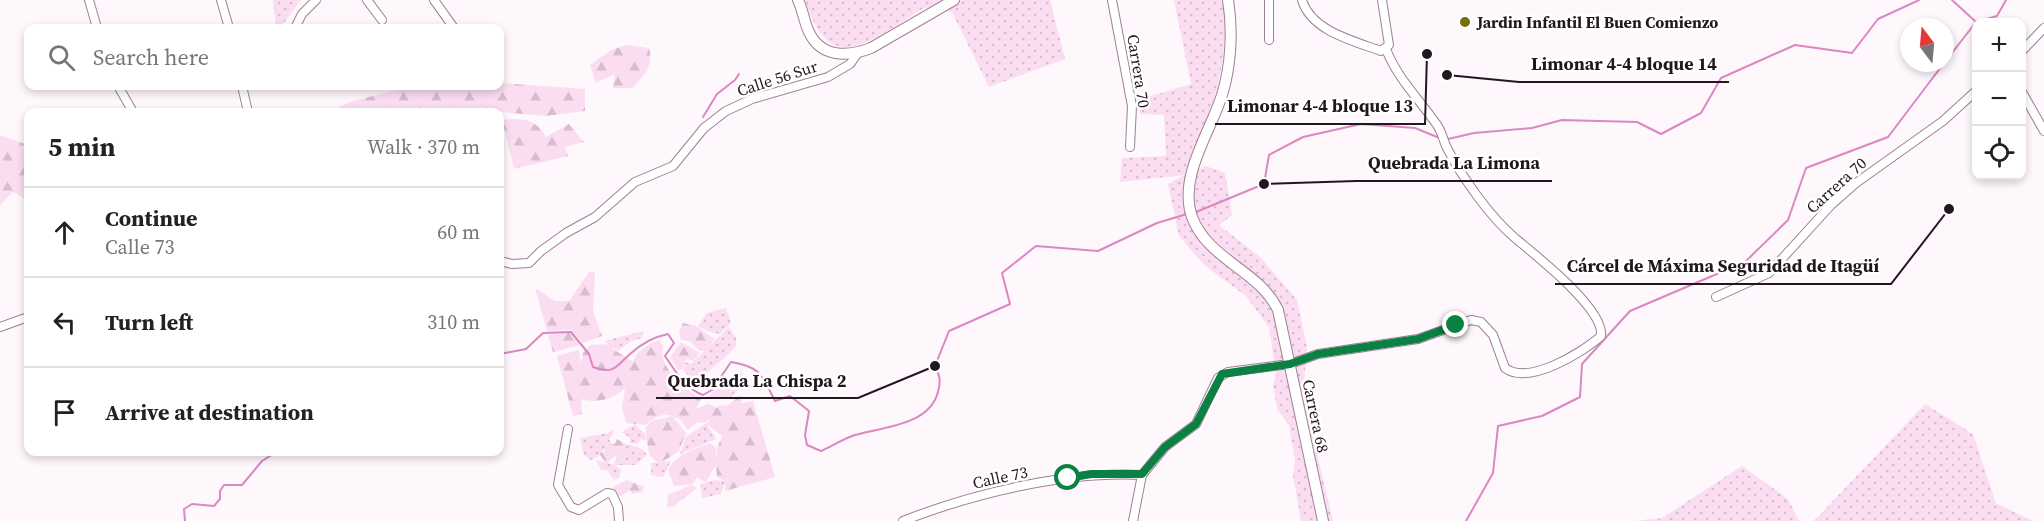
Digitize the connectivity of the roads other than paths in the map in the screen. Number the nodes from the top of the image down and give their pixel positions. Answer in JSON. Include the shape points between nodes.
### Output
{"nodes":[{"id":1,"x":89,"y":0,"type":"edge"},
{"id":2,"x":220,"y":0,"type":"edge"},
{"id":3,"x":316,"y":0,"type":"edge"},
{"id":4,"x":367,"y":0,"type":"edge"},
{"id":5,"x":434,"y":0,"type":"edge"},
{"id":6,"x":798,"y":0,"type":"edge"},
{"id":7,"x":954,"y":0,"type":"edge"},
{"id":8,"x":1112,"y":0,"type":"edge"},
{"id":9,"x":1228,"y":0,"type":"edge"},
{"id":10,"x":1269,"y":0,"type":"edge"},
{"id":11,"x":1302,"y":0,"type":"edge"},
{"id":12,"x":1382,"y":0,"type":"edge"},
{"id":13,"x":382,"y":20,"type":"dead end"},
{"id":14,"x":96,"y":24,"type":"edge"},
{"id":15,"x":228,"y":24,"type":"edge"},
{"id":16,"x":297,"y":24,"type":"edge"},
{"id":17,"x":451,"y":24,"type":"edge"},
{"id":18,"x":2044,"y":28,"type":"edge"},
{"id":19,"x":1269,"y":40,"type":"dead end"},
{"id":20,"x":2026,"y":47,"type":"edge"},
{"id":21,"x":1386,"y":49,"type":"junction"},
{"id":22,"x":858,"y":53,"type":"junction"},
{"id":23,"x":120,"y":90,"type":"edge"},
{"id":24,"x":243,"y":90,"type":"edge"},
{"id":25,"x":1972,"y":95,"type":"edge"},
{"id":26,"x":2026,"y":99,"type":"edge"},
{"id":27,"x":131,"y":108,"type":"edge"},
{"id":28,"x":247,"y":108,"type":"edge"},
{"id":29,"x":2044,"y":132,"type":"edge"},
{"id":30,"x":1130,"y":147,"type":"dead end"},
{"id":31,"x":504,"y":262,"type":"edge"},
{"id":32,"x":1716,"y":297,"type":"dead end"},
{"id":33,"x":24,"y":318,"type":"edge"},
{"id":34,"x":0,"y":327,"type":"edge"},
{"id":35,"x":1290,"y":364,"type":"junction"},
{"id":36,"x":568,"y":429,"type":"dead end"},
{"id":37,"x":1142,"y":474,"type":"junction"},
{"id":38,"x":619,"y":521,"type":"edge"},
{"id":39,"x":903,"y":521,"type":"edge"},
{"id":40,"x":1133,"y":521,"type":"edge"},
{"id":41,"x":1323,"y":521,"type":"edge"}],
"edges":[{"from":1,"to":14,"type":"street"},
{"from":2,"to":15,"type":"street"},
{"from":3,"to":16,"type":"street"},
{"from":4,"to":13,"type":"street"},
{"from":5,"to":17,"type":"street"},
{"from":6,"to":22,"type":"street","via":[[808,30],[819,45],[832,53]]},
{"from":7,"to":22,"type":"street","name":"Calle 56 Sur"},
{"from":8,"to":30,"type":"street","name":"Carrera 70","via":[[1132,106]]},
{"from":9,"to":35,"type":"street","name":"Carrera 68","via":[[1230,45],[1222,94],[1189,185],[1192,217],[1202,236],[1272,298]]},
{"from":10,"to":19,"type":"street"},
{"from":11,"to":21,"type":"street","via":[[1315,20],[1347,38],[1381,51]]},
{"from":12,"to":21,"type":"street","via":[[1389,45]]},
{"from":18,"to":20,"type":"street"},
{"from":21,"to":35,"type":"street","via":[[1489,212],[1568,283],[1601,326],[1601,336],[1579,353],[1549,367],[1517,374],[1505,368],[1498,344],[1487,327],[1471,320],[1418,339],[1318,354]]},
{"from":22,"to":31,"type":"street","name":"Calle 56 Sur","via":[[850,64],[828,77],[752,99],[726,111],[704,128],[673,166],[635,182],[595,217],[541,250],[529,263]]},
{"from":23,"to":27,"type":"street"},
{"from":24,"to":28,"type":"street"},
{"from":25,"to":32,"type":"street","name":"Carrera 70","via":[[1856,183],[1769,273]]},
{"from":26,"to":29,"type":"street"},
{"from":33,"to":34,"type":"street"},
{"from":35,"to":37,"type":"street","via":[[1222,374],[1196,424],[1165,447]]},
{"from":35,"to":41,"type":"street","name":"Carrera 68"},
{"from":36,"to":38,"type":"street","via":[[558,485],[571,507],[579,510],[607,493],[612,494]]},
{"from":37,"to":39,"type":"street","name":"Calle 73","via":[[1068,478],[976,497]]},
{"from":37,"to":40,"type":"street"}]}
